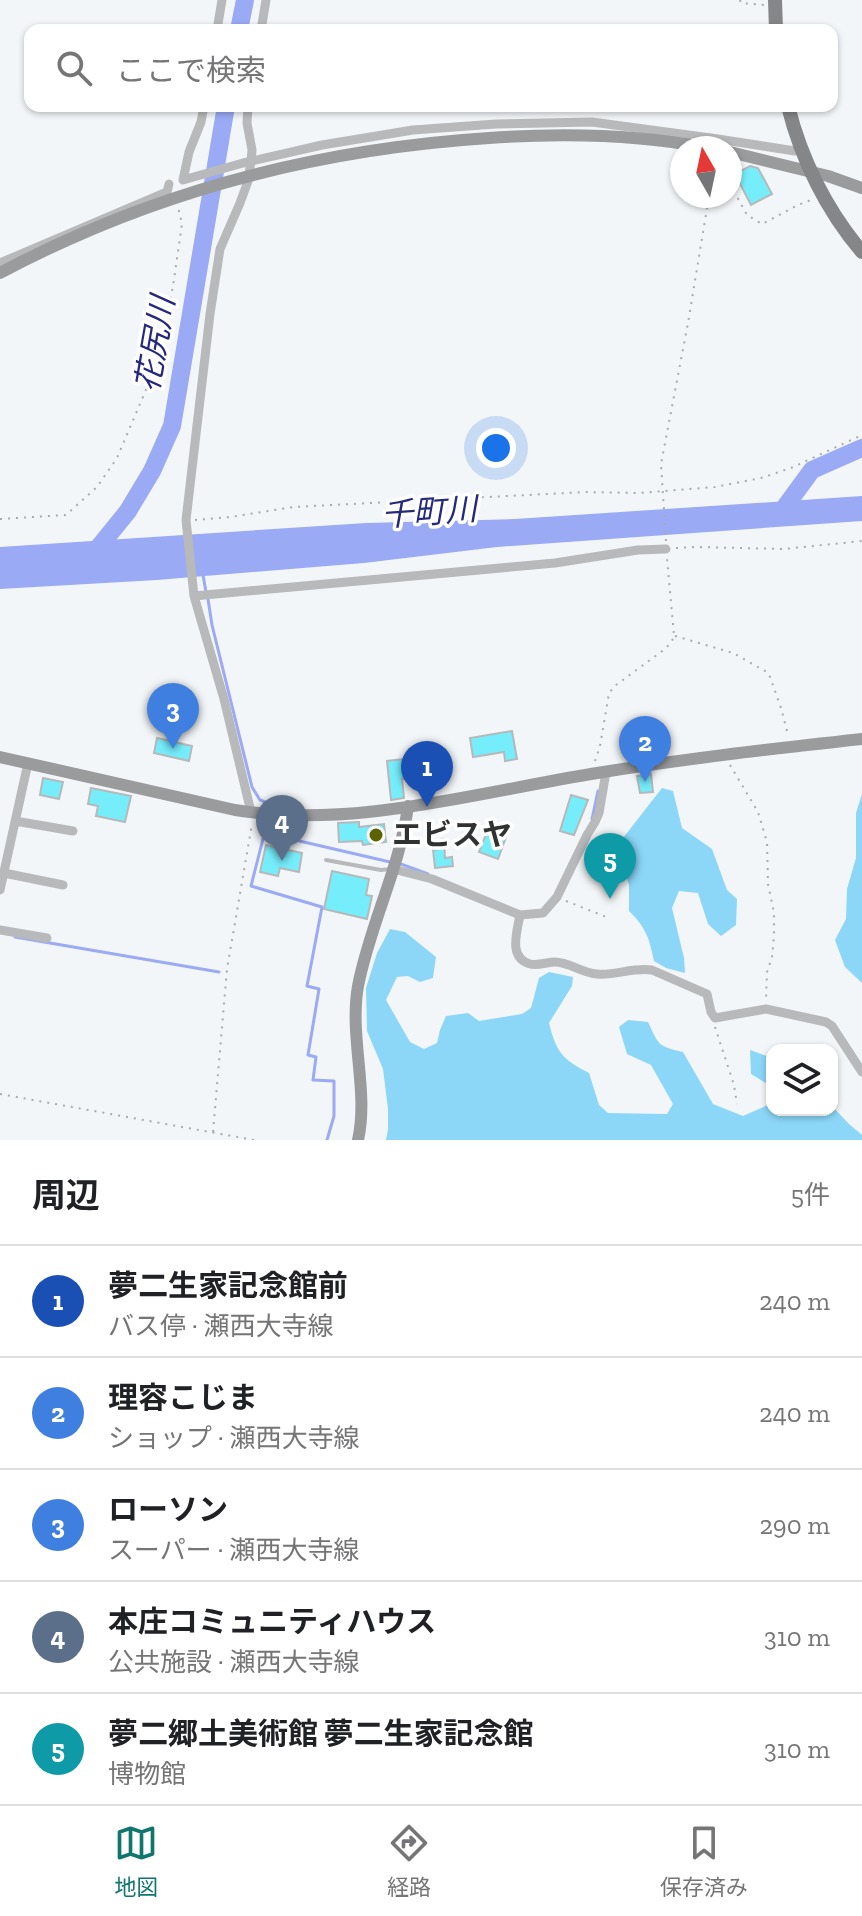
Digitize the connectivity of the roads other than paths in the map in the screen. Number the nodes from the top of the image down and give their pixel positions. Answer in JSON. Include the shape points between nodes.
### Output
{"nodes":[{"id":1,"x":222,"y":0,"type":"edge"},
{"id":2,"x":266,"y":0,"type":"edge"},
{"id":3,"x":775,"y":3,"type":"edge"},
{"id":4,"x":218,"y":24,"type":"edge"},
{"id":5,"x":262,"y":24,"type":"edge"},
{"id":6,"x":776,"y":24,"type":"edge"},
{"id":7,"x":203,"y":112,"type":"edge"},
{"id":8,"x":248,"y":112,"type":"edge"},
{"id":9,"x":790,"y":112,"type":"edge"},
{"id":10,"x":670,"y":142,"type":"edge"},
{"id":11,"x":801,"y":151,"type":"junction"},
{"id":12,"x":742,"y":155,"type":"edge"},
{"id":13,"x":247,"y":162,"type":"junction"},
{"id":14,"x":169,"y":184,"type":"road end"},
{"id":15,"x":862,"y":186,"type":"edge"},
{"id":16,"x":862,"y":252,"type":"edge"},
{"id":17,"x":0,"y":263,"type":"edge"},
{"id":18,"x":0,"y":273,"type":"edge"},
{"id":19,"x":666,"y":547,"type":"road end"},
{"id":20,"x":194,"y":596,"type":"junction"},
{"id":21,"x":862,"y":739,"type":"edge"},
{"id":22,"x":0,"y":757,"type":"edge"},
{"id":23,"x":28,"y":763,"type":"junction"},
{"id":24,"x":606,"y":772,"type":"junction"},
{"id":25,"x":408,"y":806,"type":"junction"},
{"id":26,"x":255,"y":813,"type":"junction"},
{"id":27,"x":15,"y":821,"type":"junction"},
{"id":28,"x":73,"y":831,"type":"dead end"},
{"id":29,"x":326,"y":860,"type":"dead end"},
{"id":30,"x":394,"y":865,"type":"junction"},
{"id":31,"x":4,"y":873,"type":"junction"},
{"id":32,"x":63,"y":885,"type":"dead end"},
{"id":33,"x":0,"y":890,"type":"edge"},
{"id":34,"x":520,"y":915,"type":"junction"},
{"id":35,"x":0,"y":930,"type":"edge"},
{"id":36,"x":47,"y":938,"type":"dead end"},
{"id":37,"x":862,"y":1072,"type":"edge"},
{"id":38,"x":358,"y":1140,"type":"edge"}],
"edges":[{"from":1,"to":4,"type":"street"},
{"from":2,"to":5,"type":"street"},
{"from":3,"to":6,"type":"main road"},
{"from":7,"to":13,"type":"street","via":[[183,180]]},
{"from":8,"to":13,"type":"street","via":[[252,150]]},
{"from":9,"to":11,"type":"main road"},
{"from":10,"to":18,"type":"main road","via":[[528,136],[343,154],[167,201]]},
{"from":11,"to":13,"type":"street","via":[[592,122],[413,130]]},
{"from":11,"to":16,"type":"main road","via":[[822,194]]},
{"from":12,"to":15,"type":"main road"},
{"from":13,"to":20,"type":"street","via":[[248,181],[220,249],[210,314],[186,524]]},
{"from":14,"to":17,"type":"street","via":[[167,192]]},
{"from":19,"to":20,"type":"street","via":[[555,563]]},
{"from":20,"to":26,"type":"street"},
{"from":21,"to":24,"type":"main road"},
{"from":22,"to":23,"type":"main road"},
{"from":23,"to":26,"type":"main road"},
{"from":23,"to":27,"type":"street"},
{"from":24,"to":25,"type":"main road"},
{"from":24,"to":34,"type":"street","via":[[599,813],[557,897],[543,913]]},
{"from":25,"to":26,"type":"main road","via":[[327,814]]},
{"from":25,"to":30,"type":"main road"},
{"from":27,"to":28,"type":"street"},
{"from":27,"to":31,"type":"street"},
{"from":29,"to":30,"type":"lane","via":[[381,870]]},
{"from":30,"to":34,"type":"street"},
{"from":30,"to":38,"type":"main road","via":[[358,987]]},
{"from":31,"to":32,"type":"street"},
{"from":31,"to":33,"type":"street"},
{"from":34,"to":37,"type":"street","via":[[516,952],[529,964],[555,962],[601,975],[652,970],[707,994],[715,1018],[766,1009],[826,1022]]},
{"from":35,"to":36,"type":"street"}]}
